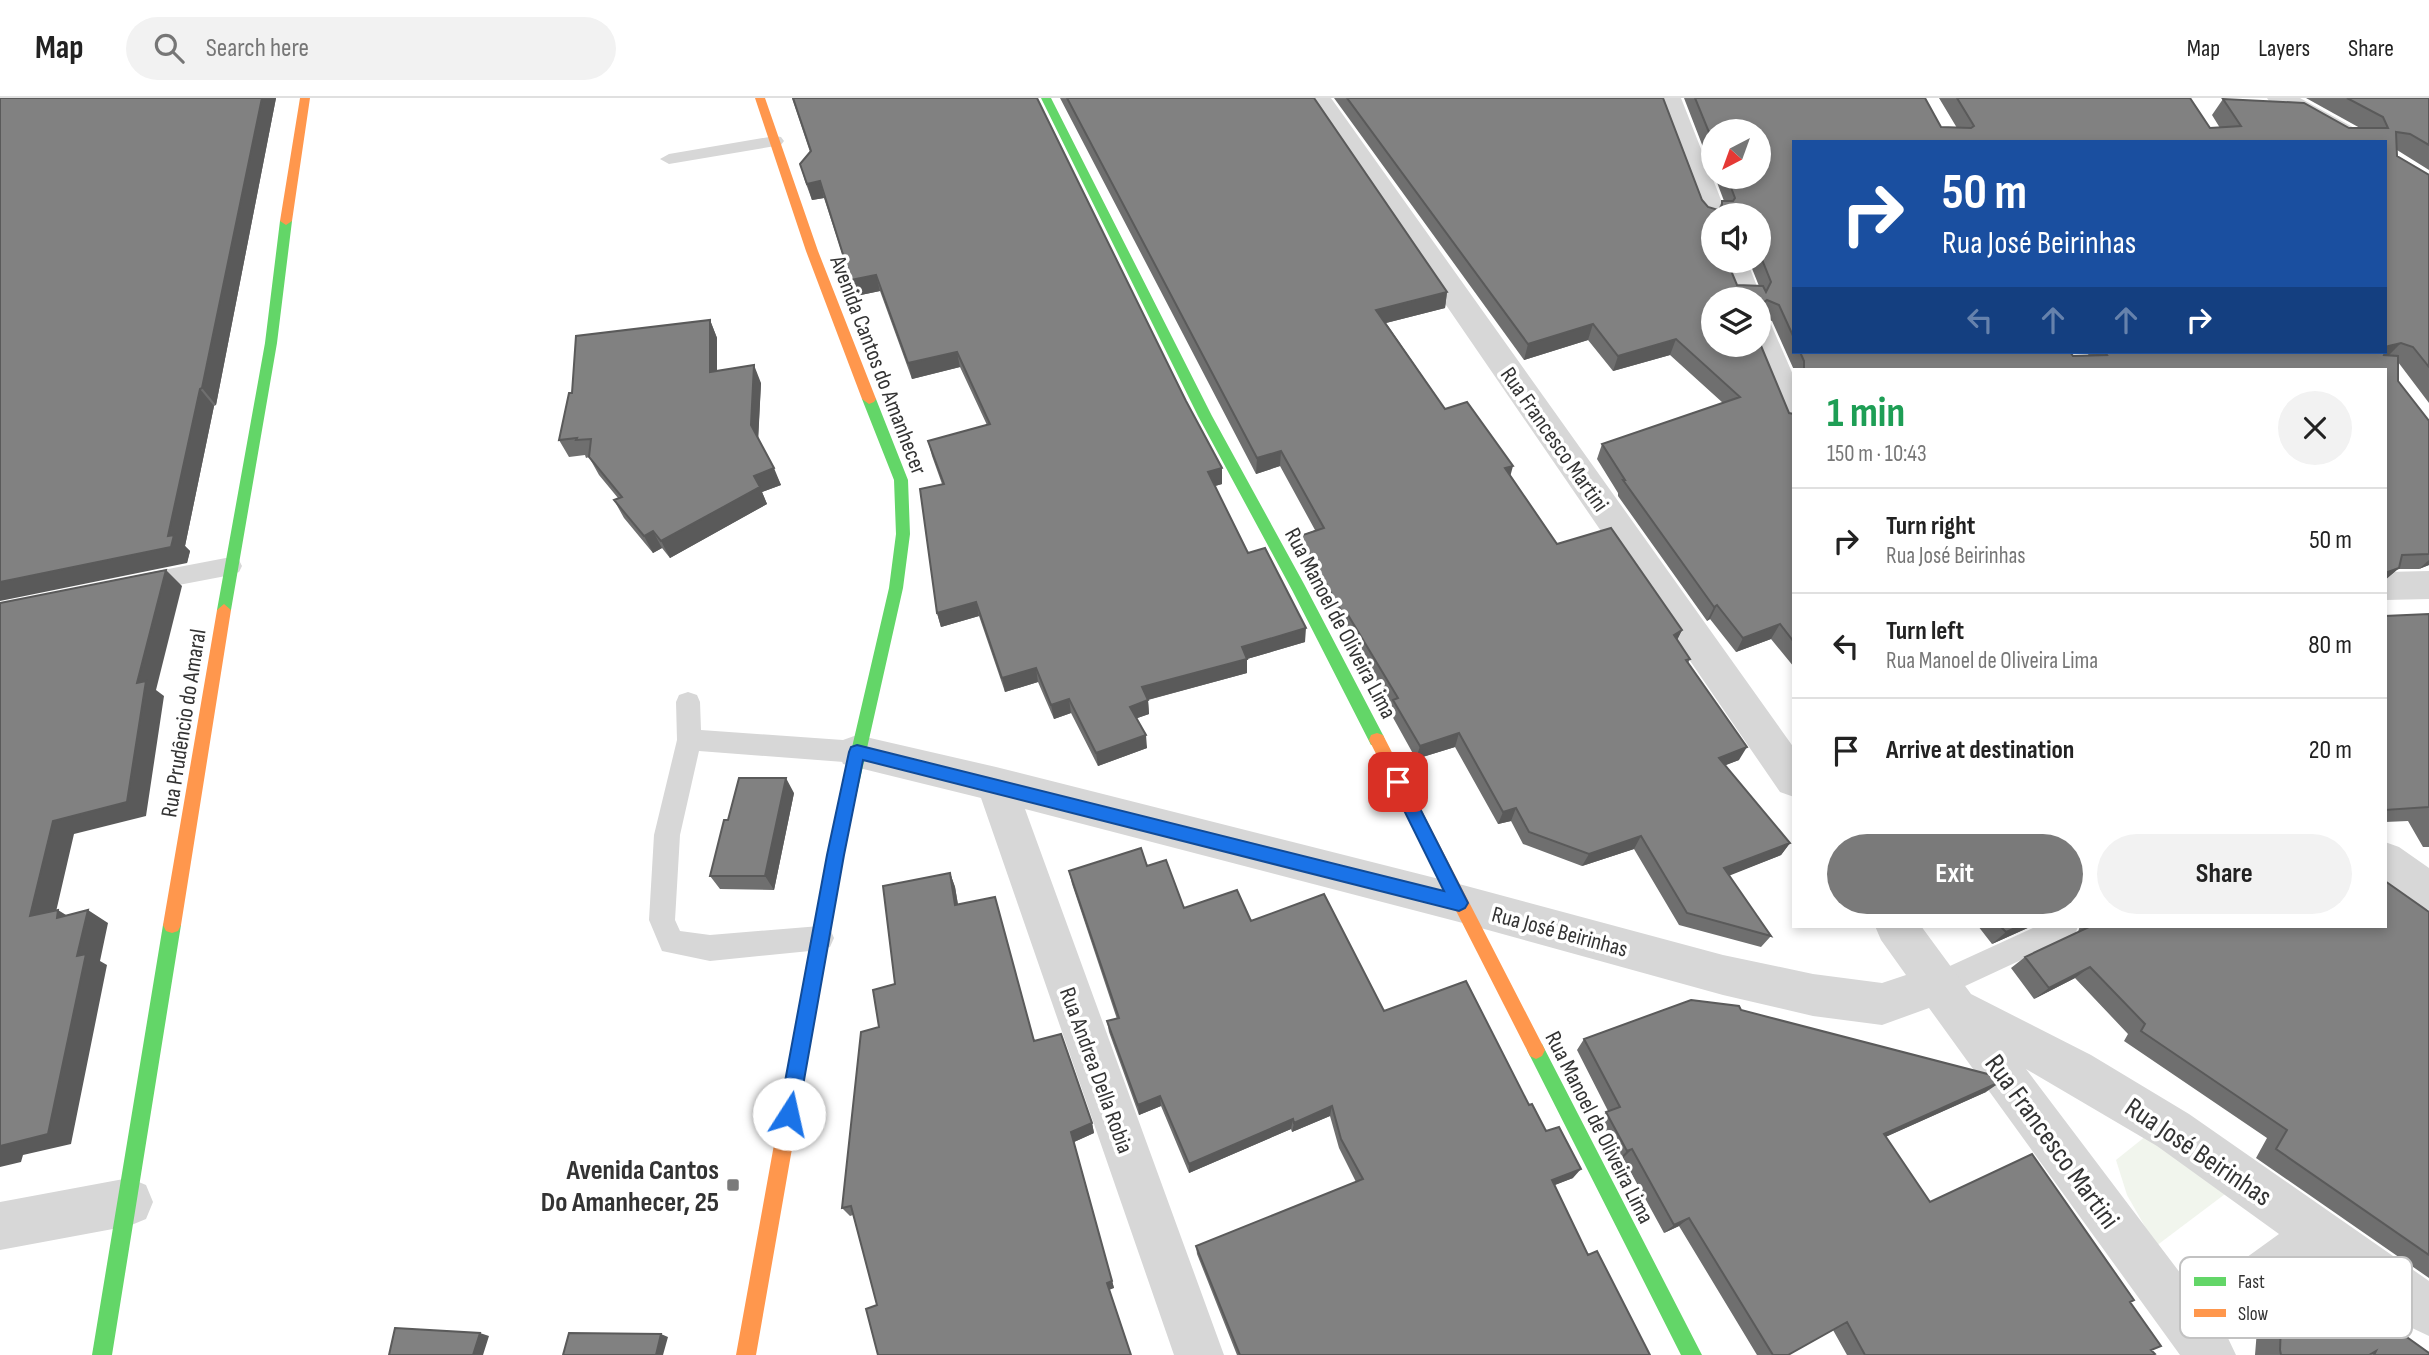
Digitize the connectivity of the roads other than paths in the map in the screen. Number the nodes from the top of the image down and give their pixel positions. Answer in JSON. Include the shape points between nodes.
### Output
{"nodes":[{"id":1,"x":305,"y":98,"type":"edge"},
{"id":2,"x":760,"y":98,"type":"edge"},
{"id":3,"x":1046,"y":98,"type":"edge"},
{"id":4,"x":1317,"y":98,"type":"edge"},
{"id":5,"x":1668,"y":98,"type":"edge"},
{"id":6,"x":2280,"y":98,"type":"edge"},
{"id":7,"x":2357,"y":140,"type":"edge"},
{"id":8,"x":775,"y":141,"type":"junction"},
{"id":9,"x":669,"y":159,"type":"dead end"},
{"id":10,"x":1708,"y":203,"type":"edge"},
{"id":11,"x":1770,"y":357,"type":"edge"},
{"id":12,"x":1792,"y":413,"type":"edge"},
{"id":13,"x":231,"y":566,"type":"junction"},
{"id":14,"x":2387,"y":586,"type":"edge"},
{"id":15,"x":2429,"y":586,"type":"edge"},
{"id":16,"x":122,"y":587,"type":"edge"},
{"id":17,"x":688,"y":702,"type":"dead end"},
{"id":18,"x":689,"y":740,"type":"junction"},
{"id":19,"x":857,"y":752,"type":"junction"},
{"id":20,"x":1792,"y":777,"type":"edge"},
{"id":21,"x":996,"y":785,"type":"junction"},
{"id":22,"x":2387,"y":861,"type":"edge"},
{"id":23,"x":2429,"y":891,"type":"edge"},
{"id":24,"x":1459,"y":903,"type":"junction"},
{"id":25,"x":1897,"y":928,"type":"edge"},
{"id":26,"x":2062,"y":928,"type":"edge"},
{"id":27,"x":820,"y":937,"type":"junction"},
{"id":28,"x":1948,"y":997,"type":"junction"},
{"id":29,"x":129,"y":1202,"type":"junction"},
{"id":30,"x":0,"y":1226,"type":"edge"},
{"id":31,"x":2321,"y":1234,"type":"junction"},
{"id":32,"x":2287,"y":1257,"type":"edge"},
{"id":33,"x":2353,"y":1257,"type":"edge"},
{"id":34,"x":2412,"y":1299,"type":"edge"},
{"id":35,"x":2429,"y":1311,"type":"edge"},
{"id":36,"x":2180,"y":1313,"type":"edge"},
{"id":37,"x":102,"y":1355,"type":"edge"},
{"id":38,"x":746,"y":1355,"type":"edge"},
{"id":39,"x":1199,"y":1355,"type":"edge"},
{"id":40,"x":1692,"y":1355,"type":"edge"}],
"edges":[{"from":1,"to":13,"type":"street","name":"Rua Prudêncio do Amaral","via":[[271,343]]},
{"from":2,"to":8,"type":"street","name":"Avenida Cantos do Amanhecer"},
{"from":3,"to":24,"type":"street","name":"Rua Manoel de Oliveira Lima"},
{"from":4,"to":20,"type":"street","name":"Rua Francesco Martini"},
{"from":5,"to":10,"type":"street"},
{"from":6,"to":7,"type":"street"},
{"from":8,"to":9,"type":"lane"},
{"from":8,"to":19,"type":"street","name":"Avenida Cantos do Amanhecer","via":[[812,251],[901,480],[904,548]]},
{"from":11,"to":12,"type":"street"},
{"from":13,"to":16,"type":"lane"},
{"from":13,"to":29,"type":"street","name":"Rua Prudêncio do Amaral"},
{"from":14,"to":15,"type":"street"},
{"from":17,"to":18,"type":"lane"},
{"from":18,"to":19,"type":"lane"},
{"from":18,"to":27,"type":"lane","via":[[667,835],[662,920],[672,942],[710,948]]},
{"from":19,"to":21,"type":"street","name":"Rua José Beirinhas"},
{"from":19,"to":27,"type":"street","name":"Avenida Cantos do Amanhecer"},
{"from":21,"to":24,"type":"street","name":"Rua José Beirinhas"},
{"from":21,"to":39,"type":"street","name":"Rua Andrea Della Robia"},
{"from":22,"to":23,"type":"street"},
{"from":24,"to":28,"type":"street","name":"Rua José Beirinhas","via":[[1813,995],[1882,1004]]},
{"from":24,"to":40,"type":"street","name":"Rua Manoel de Oliveira Lima"},
{"from":25,"to":28,"type":"street","name":"Rua Francesco Martini"},
{"from":26,"to":28,"type":"lane"},
{"from":27,"to":38,"type":"street","name":"Avenida Cantos do Amanhecer"},
{"from":28,"to":31,"type":"street","name":"Rua José Beirinhas","via":[[2173,1129]]},
{"from":28,"to":36,"type":"street","name":"Rua Francesco Martini"},
{"from":29,"to":30,"type":"street"},
{"from":29,"to":37,"type":"street","name":"Rua Prudêncio do Amaral"},
{"from":31,"to":32,"type":"street"},
{"from":31,"to":33,"type":"street","name":"Rua José Beirinhas"},
{"from":34,"to":35,"type":"street","name":"Rua José Beirinhas"}]}
